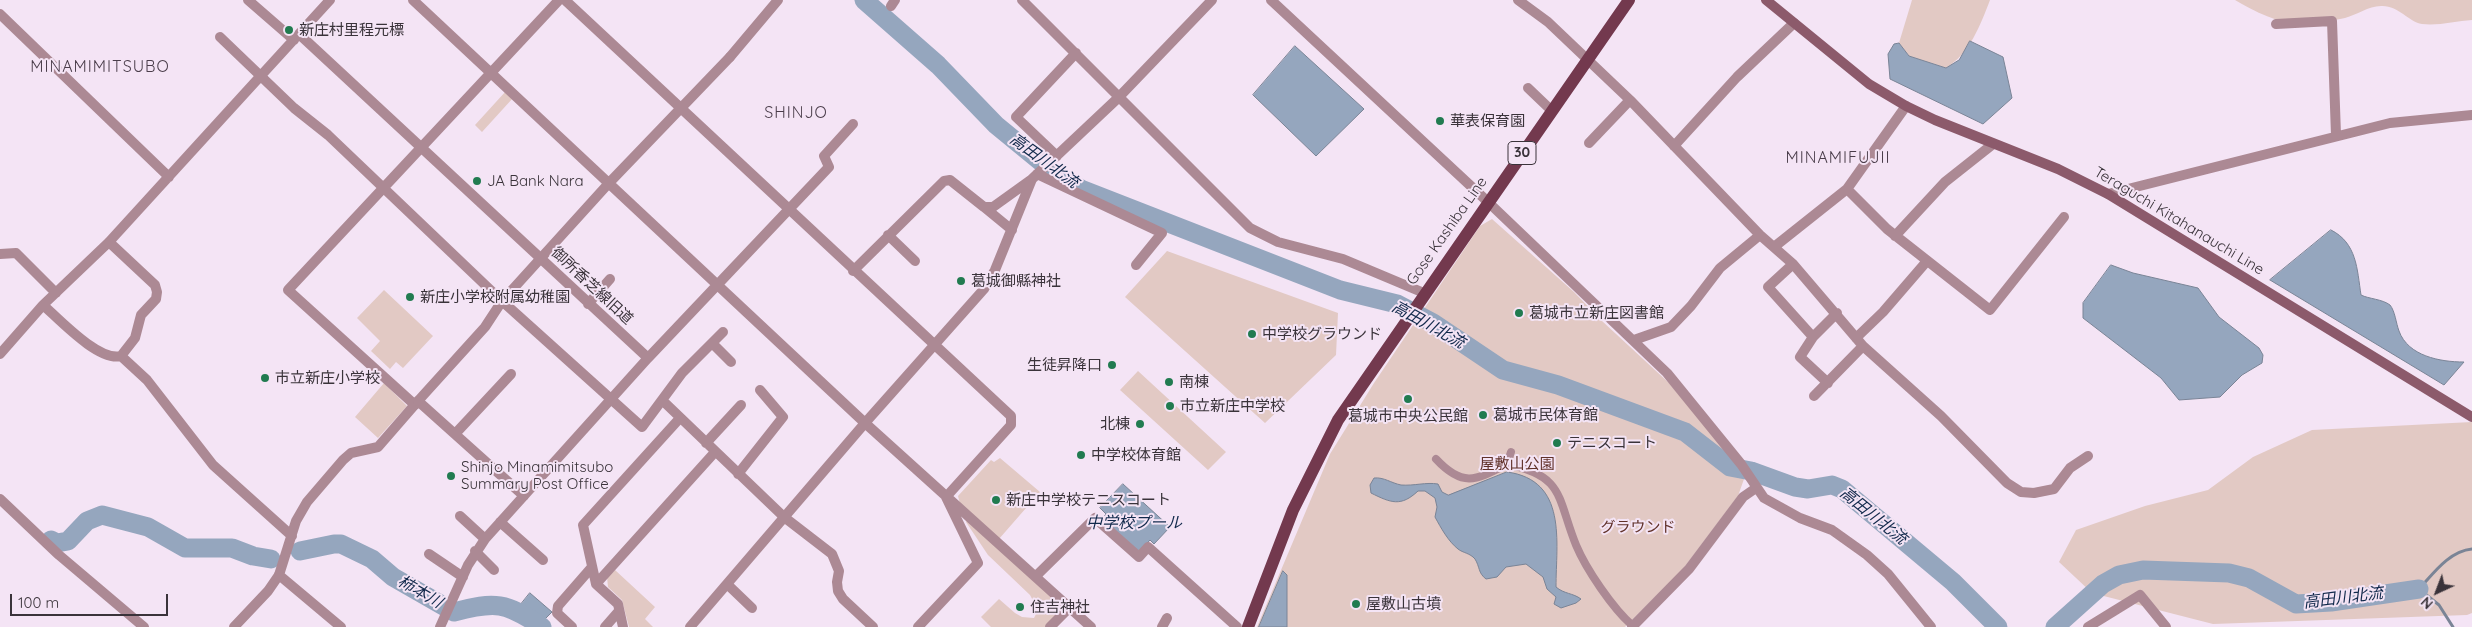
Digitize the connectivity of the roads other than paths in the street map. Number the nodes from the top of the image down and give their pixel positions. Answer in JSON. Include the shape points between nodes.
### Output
{"nodes":[{"id":1,"x":248,"y":0,"type":"edge"},
{"id":2,"x":330,"y":0,"type":"edge"},
{"id":3,"x":413,"y":0,"type":"edge"},
{"id":4,"x":559,"y":0,"type":"edge"},
{"id":5,"x":566,"y":0,"type":"edge"},
{"id":6,"x":778,"y":0,"type":"edge"},
{"id":7,"x":1022,"y":0,"type":"edge"},
{"id":8,"x":1212,"y":0,"type":"edge"},
{"id":9,"x":1271,"y":0,"type":"edge"},
{"id":10,"x":1518,"y":0,"type":"edge"},
{"id":11,"x":1629,"y":0,"type":"edge"},
{"id":12,"x":1766,"y":0,"type":"edge"},
{"id":13,"x":0,"y":14,"type":"edge"},
{"id":14,"x":1794,"y":23,"type":"junction"},
{"id":15,"x":2276,"y":24,"type":"dead end"},
{"id":16,"x":296,"y":37,"type":"junction"},
{"id":17,"x":220,"y":38,"type":"dead end"},
{"id":18,"x":1076,"y":53,"type":"junction"},
{"id":19,"x":1587,"y":59,"type":"junction"},
{"id":20,"x":491,"y":72,"type":"junction"},
{"id":21,"x":261,"y":76,"type":"junction"},
{"id":22,"x":1528,"y":88,"type":"dead end"},
{"id":23,"x":1118,"y":98,"type":"junction"},
{"id":24,"x":1630,"y":100,"type":"junction"},
{"id":25,"x":1906,"y":106,"type":"junction"},
{"id":26,"x":681,"y":108,"type":"junction"},
{"id":27,"x":1551,"y":110,"type":"junction"},
{"id":28,"x":2472,"y":115,"type":"edge"},
{"id":29,"x":853,"y":124,"type":"dead end"},
{"id":30,"x":2336,"y":135,"type":"junction"},
{"id":31,"x":1589,"y":143,"type":"dead end"},
{"id":32,"x":1993,"y":144,"type":"junction"},
{"id":33,"x":1674,"y":146,"type":"junction"},
{"id":34,"x":421,"y":148,"type":"junction"},
{"id":35,"x":1057,"y":156,"type":"junction"},
{"id":36,"x":1036,"y":175,"type":"junction"},
{"id":37,"x":169,"y":176,"type":"junction"},
{"id":38,"x":608,"y":183,"type":"junction"},
{"id":39,"x":1847,"y":188,"type":"junction"},
{"id":40,"x":384,"y":189,"type":"junction"},
{"id":41,"x":2108,"y":194,"type":"junction"},
{"id":42,"x":1488,"y":202,"type":"junction"},
{"id":43,"x":984,"y":207,"type":"junction"},
{"id":44,"x":789,"y":210,"type":"junction"},
{"id":45,"x":2064,"y":217,"type":"dead end"},
{"id":46,"x":1012,"y":230,"type":"junction"},
{"id":47,"x":1760,"y":234,"type":"junction"},
{"id":48,"x":888,"y":236,"type":"junction"},
{"id":49,"x":1895,"y":236,"type":"junction"},
{"id":50,"x":109,"y":242,"type":"junction"},
{"id":51,"x":1774,"y":247,"type":"junction"},
{"id":52,"x":0,"y":254,"type":"edge"},
{"id":53,"x":540,"y":258,"type":"junction"},
{"id":54,"x":915,"y":261,"type":"dead end"},
{"id":55,"x":1927,"y":261,"type":"junction"},
{"id":56,"x":1793,"y":264,"type":"junction"},
{"id":57,"x":1136,"y":265,"type":"dead end"},
{"id":58,"x":853,"y":271,"type":"junction"},
{"id":59,"x":610,"y":279,"type":"dead end"},
{"id":60,"x":718,"y":284,"type":"junction"},
{"id":61,"x":56,"y":293,"type":"junction"},
{"id":62,"x":1424,"y":293,"type":"junction"},
{"id":63,"x":502,"y":301,"type":"junction"},
{"id":64,"x":588,"y":304,"type":"junction"},
{"id":65,"x":44,"y":305,"type":"junction"},
{"id":66,"x":1837,"y":313,"type":"junction"},
{"id":67,"x":723,"y":332,"type":"dead end"},
{"id":68,"x":1813,"y":338,"type":"junction"},
{"id":69,"x":1856,"y":338,"type":"junction"},
{"id":70,"x":1634,"y":340,"type":"junction"},
{"id":71,"x":712,"y":343,"type":"junction"},
{"id":72,"x":933,"y":345,"type":"junction"},
{"id":73,"x":1863,"y":346,"type":"junction"},
{"id":74,"x":0,"y":354,"type":"edge"},
{"id":75,"x":121,"y":356,"type":"junction"},
{"id":76,"x":648,"y":358,"type":"junction"},
{"id":77,"x":731,"y":362,"type":"dead end"},
{"id":78,"x":511,"y":374,"type":"dead end"},
{"id":79,"x":1828,"y":383,"type":"junction"},
{"id":80,"x":760,"y":390,"type":"dead end"},
{"id":81,"x":1814,"y":396,"type":"dead end"},
{"id":82,"x":611,"y":400,"type":"junction"},
{"id":83,"x":662,"y":400,"type":"junction"},
{"id":84,"x":416,"y":403,"type":"junction"},
{"id":85,"x":741,"y":405,"type":"dead end"},
{"id":86,"x":680,"y":418,"type":"junction"},
{"id":87,"x":2472,"y":418,"type":"edge"},
{"id":88,"x":865,"y":423,"type":"junction"},
{"id":89,"x":456,"y":434,"type":"junction"},
{"id":90,"x":706,"y":443,"type":"junction"},
{"id":91,"x":715,"y":452,"type":"junction"},
{"id":92,"x":1511,"y":452,"type":"dead end"},
{"id":93,"x":2088,"y":456,"type":"dead end"},
{"id":94,"x":1436,"y":459,"type":"dead end"},
{"id":95,"x":1508,"y":464,"type":"junction"},
{"id":96,"x":738,"y":474,"type":"junction"},
{"id":97,"x":1756,"y":488,"type":"junction"},
{"id":98,"x":524,"y":496,"type":"junction"},
{"id":99,"x":946,"y":497,"type":"junction"},
{"id":100,"x":0,"y":499,"type":"edge"},
{"id":101,"x":460,"y":516,"type":"dead end"},
{"id":102,"x":784,"y":517,"type":"junction"},
{"id":103,"x":500,"y":522,"type":"junction"},
{"id":104,"x":292,"y":536,"type":"junction"},
{"id":105,"x":485,"y":539,"type":"junction"},
{"id":106,"x":475,"y":551,"type":"junction"},
{"id":107,"x":429,"y":554,"type":"dead end"},
{"id":108,"x":543,"y":560,"type":"dead end"},
{"id":109,"x":592,"y":567,"type":"junction"},
{"id":110,"x":494,"y":570,"type":"dead end"},
{"id":111,"x":279,"y":575,"type":"junction"},
{"id":112,"x":1036,"y":576,"type":"junction"},
{"id":113,"x":463,"y":577,"type":"junction"},
{"id":114,"x":596,"y":584,"type":"junction"},
{"id":115,"x":727,"y":584,"type":"junction"},
{"id":116,"x":1070,"y":607,"type":"junction"},
{"id":117,"x":752,"y":608,"type":"dead end"},
{"id":118,"x":619,"y":611,"type":"junction"},
{"id":119,"x":144,"y":627,"type":"edge"},
{"id":120,"x":234,"y":627,"type":"edge"},
{"id":121,"x":341,"y":627,"type":"edge"},
{"id":122,"x":440,"y":627,"type":"edge"},
{"id":123,"x":572,"y":627,"type":"edge"},
{"id":124,"x":605,"y":627,"type":"edge"},
{"id":125,"x":623,"y":627,"type":"edge"},
{"id":126,"x":690,"y":627,"type":"edge"},
{"id":127,"x":874,"y":627,"type":"edge"},
{"id":128,"x":918,"y":627,"type":"edge"},
{"id":129,"x":1050,"y":627,"type":"edge"},
{"id":130,"x":1091,"y":627,"type":"edge"},
{"id":131,"x":1237,"y":627,"type":"edge"},
{"id":132,"x":1248,"y":627,"type":"edge"},
{"id":133,"x":1632,"y":627,"type":"edge"},
{"id":134,"x":1931,"y":627,"type":"edge"},
{"id":135,"x":2088,"y":627,"type":"edge"},
{"id":136,"x":2166,"y":627,"type":"edge"}],
"edges":[{"from":1,"to":16,"type":"street","name":"御所香芝線旧道"},
{"from":2,"to":16,"type":"street"},
{"from":3,"to":20,"type":"street"},
{"from":4,"to":20,"type":"street"},
{"from":5,"to":26,"type":"street"},
{"from":6,"to":26,"type":"street"},
{"from":7,"to":18,"type":"street"},
{"from":8,"to":23,"type":"street"},
{"from":9,"to":42,"type":"street"},
{"from":10,"to":19,"type":"street","via":[[1548,22]]},
{"from":11,"to":19,"type":"main road","name":"Gose Kashiba Line","number":"30"},
{"from":12,"to":14,"type":"main road","name":"Teraguchi Kitahanauchi Line"},
{"from":13,"to":37,"type":"street"},
{"from":14,"to":25,"type":"main road","name":"Teraguchi Kitahanauchi Line","via":[[1869,84]]},
{"from":14,"to":33,"type":"street","via":[[1737,77]]},
{"from":15,"to":30,"type":"street","via":[[2332,21]]},
{"from":16,"to":21,"type":"street"},
{"from":16,"to":34,"type":"street","name":"御所香芝線旧道"},
{"from":17,"to":21,"type":"street"},
{"from":18,"to":23,"type":"street"},
{"from":18,"to":35,"type":"street","via":[[1016,117]]},
{"from":19,"to":24,"type":"street"},
{"from":19,"to":27,"type":"main road","name":"Gose Kashiba Line","number":"30"},
{"from":20,"to":34,"type":"street"},
{"from":20,"to":38,"type":"street"},
{"from":21,"to":37,"type":"street"},
{"from":21,"to":40,"type":"street"},
{"from":22,"to":27,"type":"street"},
{"from":23,"to":35,"type":"street"},
{"from":23,"to":62,"type":"street","via":[[1250,228],[1278,242],[1343,259]]},
{"from":24,"to":31,"type":"street"},
{"from":24,"to":33,"type":"street"},
{"from":25,"to":32,"type":"main road","name":"Teraguchi Kitahanauchi Line"},
{"from":25,"to":39,"type":"street"},
{"from":26,"to":38,"type":"street"},
{"from":26,"to":44,"type":"street"},
{"from":27,"to":42,"type":"main road","name":"Gose Kashiba Line","number":"30"},
{"from":28,"to":30,"type":"street","via":[[2390,123]]},
{"from":29,"to":44,"type":"street","via":[[824,156],[829,167]]},
{"from":30,"to":41,"type":"street"},
{"from":32,"to":41,"type":"main road","name":"Teraguchi Kitahanauchi Line","via":[[2058,169]]},
{"from":32,"to":49,"type":"street","via":[[1945,182]]},
{"from":33,"to":47,"type":"street"},
{"from":34,"to":40,"type":"street"},
{"from":34,"to":53,"type":"street","name":"御所香芝線旧道"},
{"from":35,"to":36,"type":"street"},
{"from":36,"to":43,"type":"street","via":[[993,207]]},
{"from":36,"to":46,"type":"street"},
{"from":36,"to":57,"type":"street","via":[[1162,233]]},
{"from":37,"to":50,"type":"street"},
{"from":38,"to":53,"type":"street"},
{"from":38,"to":60,"type":"street"},
{"from":39,"to":49,"type":"street"},
{"from":39,"to":51,"type":"street"},
{"from":40,"to":63,"type":"street"},
{"from":40,"to":84,"type":"street","via":[[288,290]]},
{"from":41,"to":87,"type":"main road","name":"Teraguchi Kitahanauchi Line"},
{"from":42,"to":62,"type":"main road","name":"Gose Kashiba Line","number":"30"},
{"from":42,"to":70,"type":"street"},
{"from":43,"to":46,"type":"street"},
{"from":43,"to":48,"type":"street","via":[[950,180],[944,181]]},
{"from":44,"to":58,"type":"street"},
{"from":44,"to":60,"type":"street"},
{"from":45,"to":55,"type":"street","via":[[1990,310]]},
{"from":46,"to":72,"type":"street","via":[[996,270],[984,289]]},
{"from":47,"to":51,"type":"street"},
{"from":47,"to":70,"type":"street","via":[[1720,268],[1670,327]]},
{"from":48,"to":54,"type":"street"},
{"from":48,"to":58,"type":"street"},
{"from":49,"to":55,"type":"street"},
{"from":50,"to":61,"type":"street"},
{"from":50,"to":75,"type":"street","via":[[155,285],[157,292],[156,299],[141,315],[135,338]]},
{"from":51,"to":56,"type":"street"},
{"from":52,"to":61,"type":"street","via":[[16,253]]},
{"from":53,"to":63,"type":"street"},
{"from":53,"to":64,"type":"street","name":"御所香芝線旧道"},
{"from":55,"to":69,"type":"street"},
{"from":56,"to":66,"type":"street"},
{"from":56,"to":68,"type":"street","via":[[1768,287]]},
{"from":58,"to":72,"type":"street"},
{"from":59,"to":64,"type":"street"},
{"from":60,"to":76,"type":"street"},
{"from":60,"to":88,"type":"street"},
{"from":61,"to":65,"type":"street"},
{"from":62,"to":132,"type":"main road","name":"Gose Kashiba Line","number":"30","via":[[1343,412],[1311,470]]},
{"from":63,"to":82,"type":"street"},
{"from":63,"to":84,"type":"street","via":[[486,327]]},
{"from":64,"to":76,"type":"street","name":"御所香芝線旧道"},
{"from":65,"to":74,"type":"street"},
{"from":65,"to":75,"type":"street","via":[[88,344],[108,356]]},
{"from":66,"to":68,"type":"street"},
{"from":66,"to":69,"type":"street"},
{"from":67,"to":71,"type":"street"},
{"from":68,"to":79,"type":"street","via":[[1800,357]]},
{"from":69,"to":73,"type":"street"},
{"from":70,"to":97,"type":"street","via":[[1667,373],[1741,464]]},
{"from":71,"to":77,"type":"street"},
{"from":71,"to":83,"type":"street","via":[[682,373]]},
{"from":72,"to":88,"type":"street"},
{"from":72,"to":99,"type":"street","via":[[1011,416],[1011,425]]},
{"from":73,"to":79,"type":"street"},
{"from":73,"to":93,"type":"street","via":[[1941,416],[2007,483],[2021,492],[2054,489],[2070,468]]},
{"from":75,"to":104,"type":"street","via":[[147,380],[213,465]]},
{"from":76,"to":82,"type":"street"},
{"from":78,"to":89,"type":"street"},
{"from":79,"to":81,"type":"street"},
{"from":80,"to":96,"type":"street","via":[[783,416]]},
{"from":82,"to":83,"type":"street","via":[[642,427]]},
{"from":82,"to":98,"type":"street"},
{"from":83,"to":86,"type":"street"},
{"from":84,"to":89,"type":"street"},
{"from":84,"to":104,"type":"street","via":[[378,447],[351,454],[343,460],[300,512]]},
{"from":85,"to":90,"type":"street"},
{"from":86,"to":90,"type":"street"},
{"from":86,"to":109,"type":"street","via":[[583,525]]},
{"from":88,"to":99,"type":"street"},
{"from":88,"to":102,"type":"street"},
{"from":89,"to":98,"type":"street"},
{"from":90,"to":91,"type":"street"},
{"from":91,"to":96,"type":"street"},
{"from":91,"to":114,"type":"street"},
{"from":92,"to":95,"type":"street"},
{"from":94,"to":95,"type":"street","via":[[1450,474],[1472,479]]},
{"from":95,"to":133,"type":"street","via":[[1533,469],[1556,489],[1576,546],[1613,607]]},
{"from":96,"to":102,"type":"street"},
{"from":97,"to":133,"type":"street","via":[[1743,497],[1688,569]]},
{"from":97,"to":134,"type":"street","via":[[1764,498],[1800,518],[1832,530],[1868,555],[1888,574]]},
{"from":98,"to":103,"type":"street"},
{"from":99,"to":112,"type":"street"},
{"from":99,"to":128,"type":"street","via":[[978,563]]},
{"from":100,"to":119,"type":"street","via":[[59,555]]},
{"from":101,"to":105,"type":"street"},
{"from":102,"to":115,"type":"street"},
{"from":102,"to":127,"type":"street","via":[[832,554],[839,571],[838,591]]},
{"from":103,"to":105,"type":"street"},
{"from":103,"to":108,"type":"street"},
{"from":104,"to":111,"type":"street"},
{"from":105,"to":106,"type":"street"},
{"from":106,"to":110,"type":"street"},
{"from":106,"to":113,"type":"street"},
{"from":107,"to":113,"type":"street"},
{"from":109,"to":114,"type":"street"},
{"from":109,"to":123,"type":"street","via":[[558,606],[557,613]]},
{"from":111,"to":120,"type":"street"},
{"from":111,"to":121,"type":"street"},
{"from":112,"to":116,"type":"street"},
{"from":112,"to":131,"type":"street","via":[[1095,518],[1139,557],[1148,546]]},
{"from":113,"to":122,"type":"street"},
{"from":114,"to":118,"type":"street","via":[[618,604]]},
{"from":115,"to":117,"type":"street"},
{"from":115,"to":126,"type":"street"},
{"from":116,"to":129,"type":"street"},
{"from":116,"to":130,"type":"street"},
{"from":118,"to":124,"type":"street"},
{"from":118,"to":125,"type":"street"},
{"from":135,"to":136,"type":"street","via":[[2140,595]]}]}
